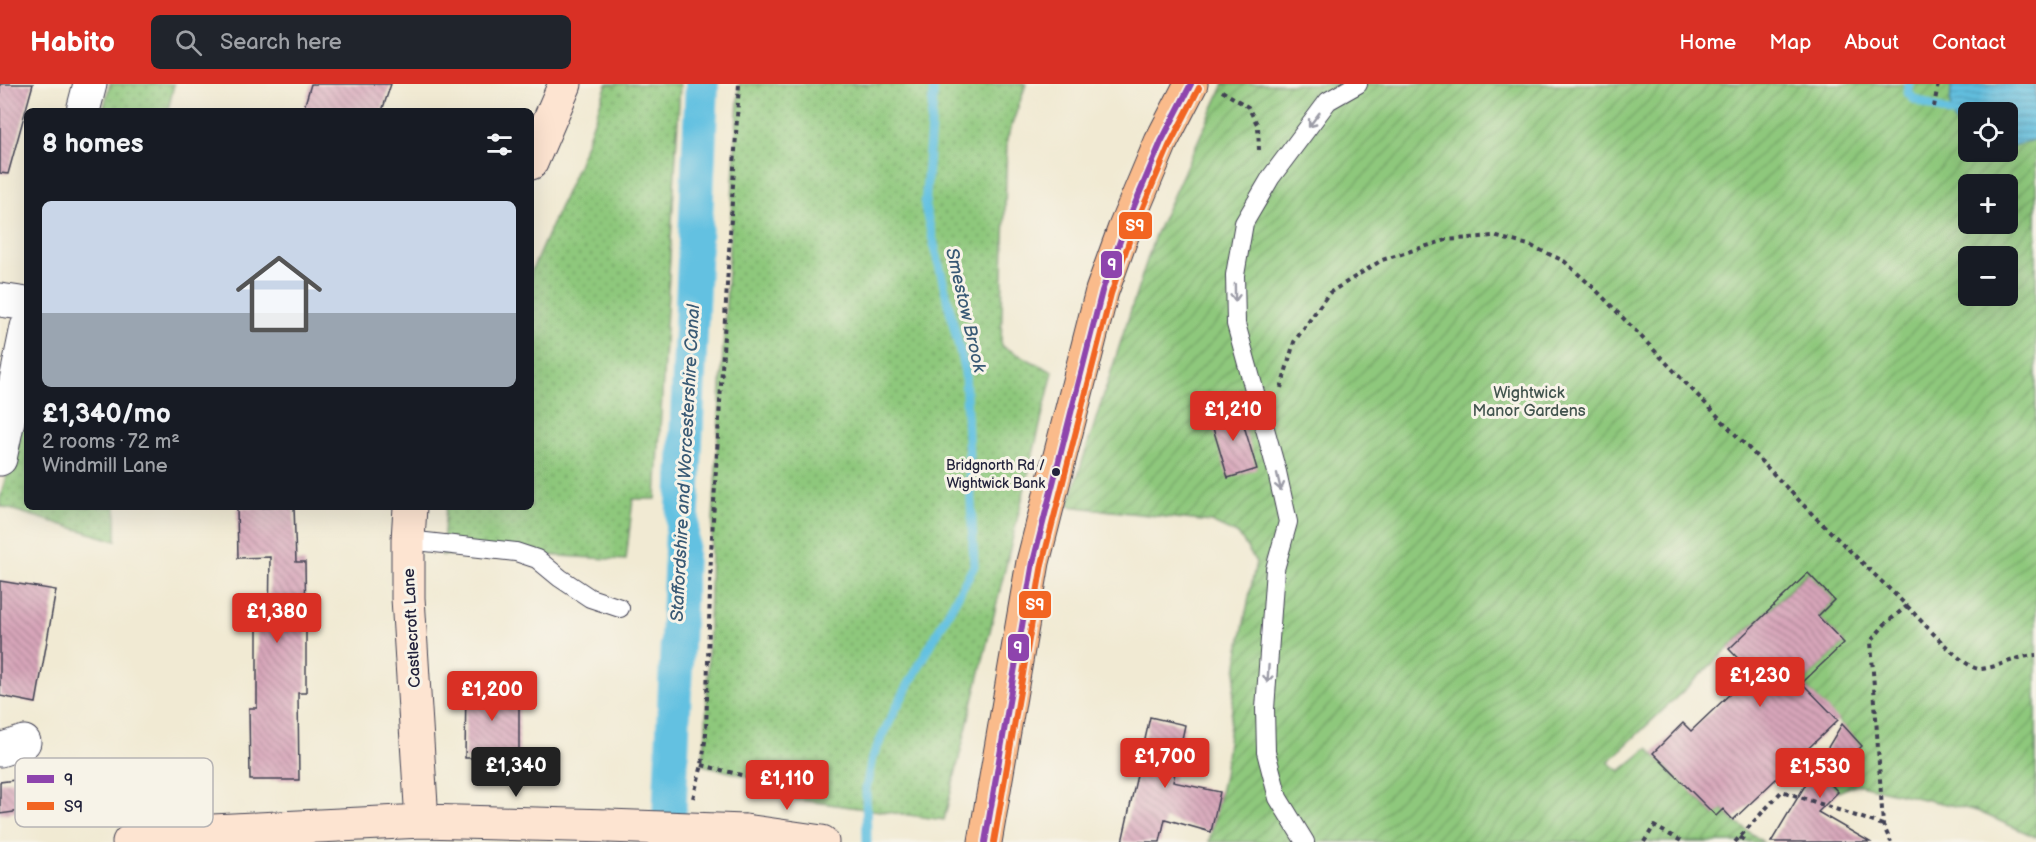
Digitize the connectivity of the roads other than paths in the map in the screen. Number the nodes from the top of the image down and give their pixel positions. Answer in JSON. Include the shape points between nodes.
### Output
{"nodes":[{"id":1,"x":90,"y":84,"type":"edge"},
{"id":2,"x":565,"y":84,"type":"edge"},
{"id":3,"x":1191,"y":84,"type":"edge"},
{"id":4,"x":1358,"y":84,"type":"edge"},
{"id":5,"x":84,"y":108,"type":"edge"},
{"id":6,"x":534,"y":156,"type":"edge"},
{"id":7,"x":0,"y":300,"type":"edge"},
{"id":8,"x":24,"y":304,"type":"edge"},
{"id":9,"x":24,"y":342,"type":"edge"},
{"id":10,"x":0,"y":459,"type":"edge"},
{"id":11,"x":410,"y":510,"type":"edge"},
{"id":12,"x":408,"y":540,"type":"junction"},
{"id":13,"x":620,"y":608,"type":"dead end"},
{"id":14,"x":422,"y":821,"type":"junction"},
{"id":15,"x":129,"y":842,"type":"edge"},
{"id":16,"x":822,"y":842,"type":"edge"},
{"id":17,"x":984,"y":842,"type":"edge"},
{"id":18,"x":1305,"y":842,"type":"edge"}],
"edges":[{"from":1,"to":5,"type":"street"},
{"from":2,"to":6,"type":"street"},
{"from":3,"to":17,"type":"highway","via":[[1156,153],[1102,291],[1033,562]]},
{"from":4,"to":18,"type":"lane","one_way":true,"via":[[1328,101],[1271,177],[1244,223],[1235,275],[1236,324],[1288,522],[1275,569],[1266,752],[1278,798]]},
{"from":7,"to":8,"type":"street"},
{"from":9,"to":10,"type":"street"},
{"from":11,"to":12,"type":"street","name":"Castlecroft Lane"},
{"from":12,"to":13,"type":"lane","via":[[516,552],[537,560],[590,598]]},
{"from":12,"to":14,"type":"street","name":"Castlecroft Lane"},
{"from":14,"to":15,"type":"street","via":[[172,833]]},
{"from":14,"to":16,"type":"street","bridge":true,"via":[[745,831]]}]}
